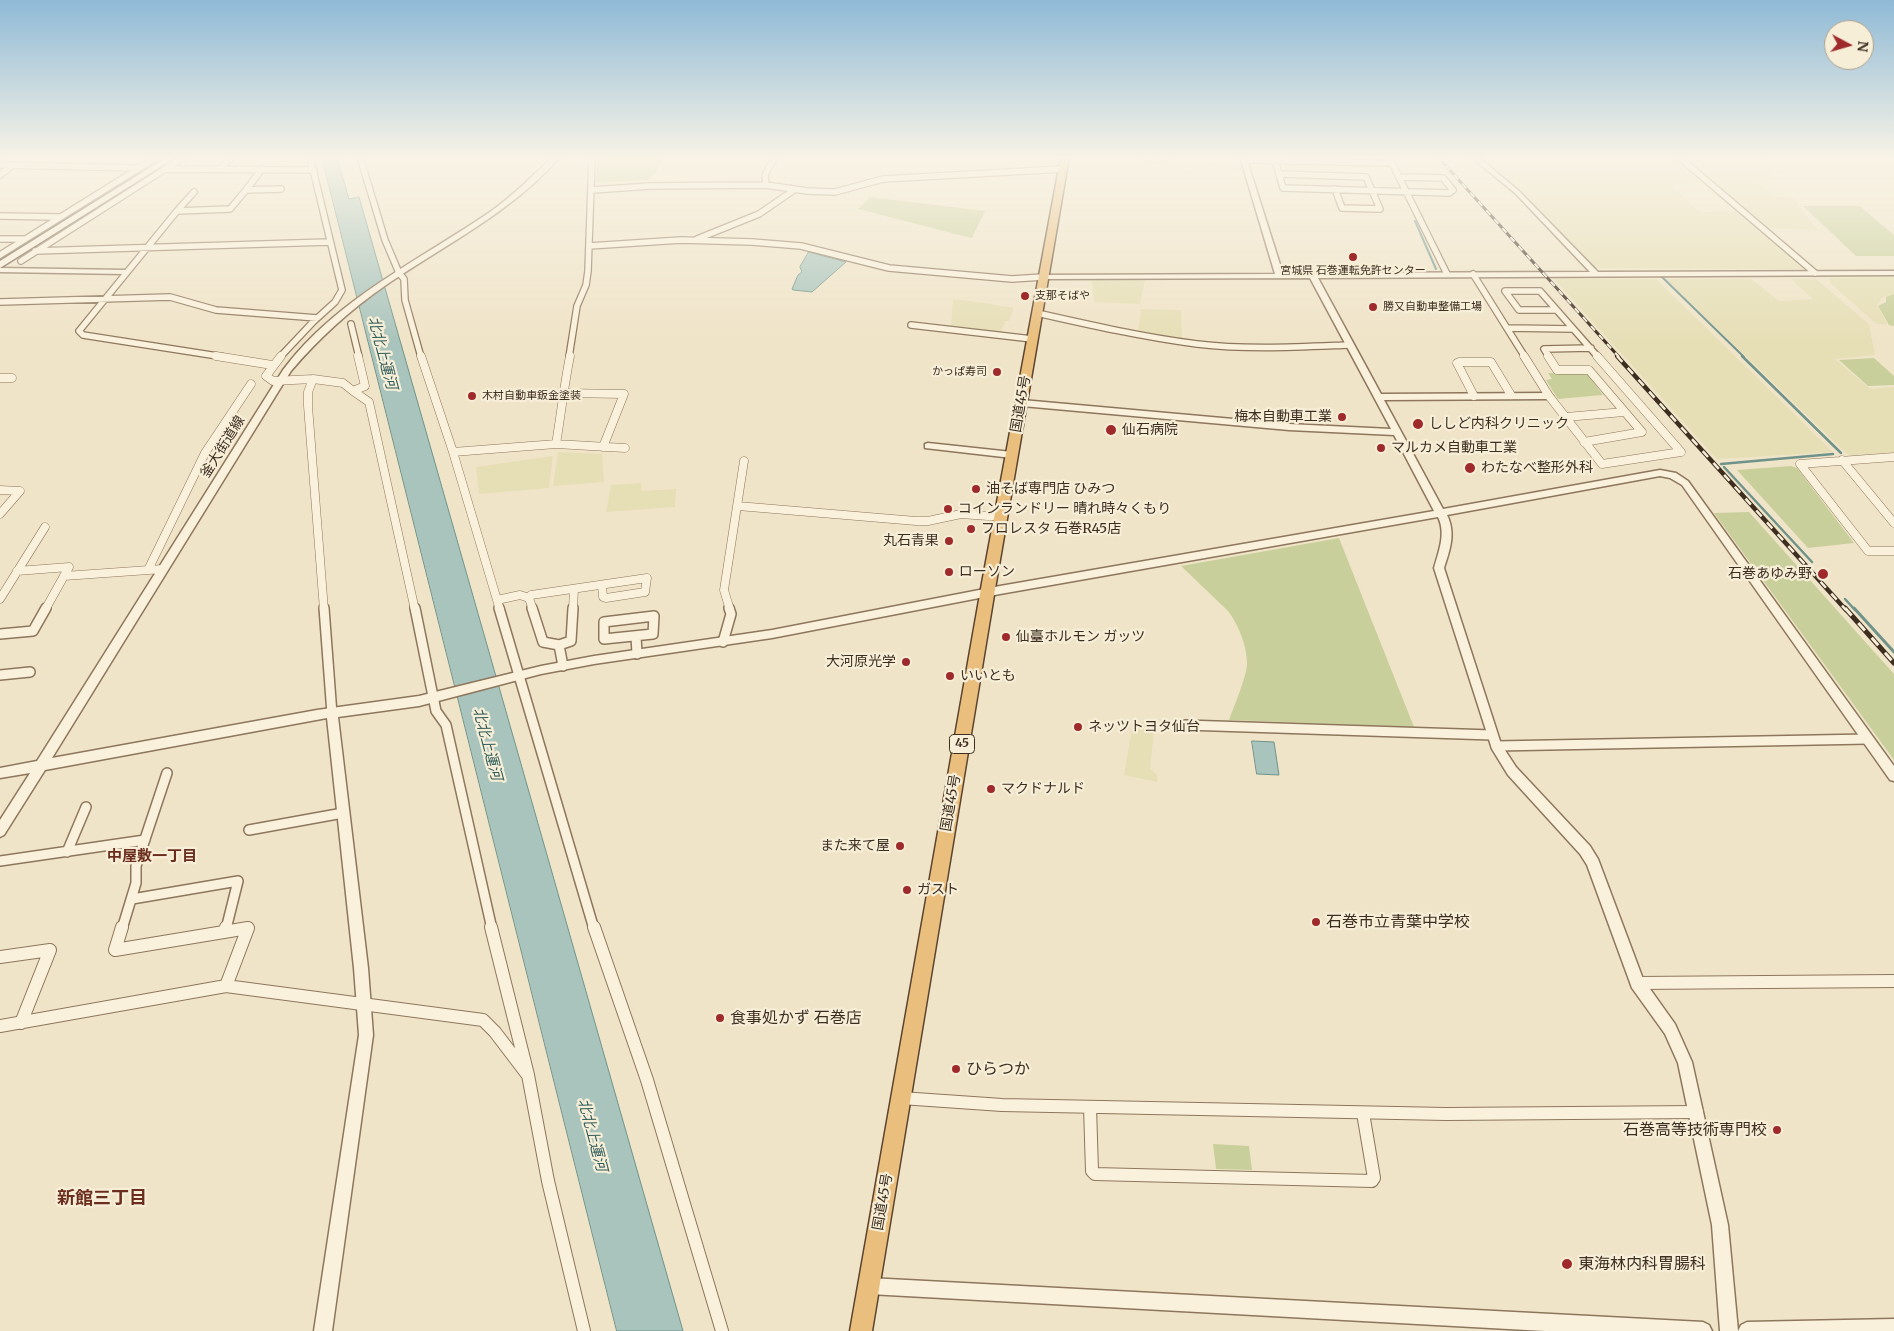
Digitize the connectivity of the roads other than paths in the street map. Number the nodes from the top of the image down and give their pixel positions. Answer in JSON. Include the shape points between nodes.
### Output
{"nodes":[{"id":1,"x":56,"y":219,"type":"edge"},
{"id":2,"x":73,"y":219,"type":"edge"},
{"id":3,"x":86,"y":219,"type":"edge"},
{"id":4,"x":170,"y":219,"type":"edge"},
{"id":5,"x":324,"y":219,"type":"edge"},
{"id":6,"x":379,"y":219,"type":"edge"},
{"id":7,"x":481,"y":219,"type":"edge"},
{"id":8,"x":590,"y":219,"type":"edge"},
{"id":9,"x":746,"y":219,"type":"edge"},
{"id":10,"x":1054,"y":219,"type":"edge"},
{"id":11,"x":1262,"y":219,"type":"edge"},
{"id":12,"x":1420,"y":219,"type":"edge"},
{"id":13,"x":1543,"y":219,"type":"edge"},
{"id":14,"x":1752,"y":219,"type":"edge"},
{"id":15,"x":0,"y":239,"type":"edge"},
{"id":16,"x":24,"y":239,"type":"junction"},
{"id":17,"x":692,"y":241,"type":"junction"},
{"id":18,"x":329,"y":242,"type":"junction"},
{"id":19,"x":589,"y":246,"type":"junction"},
{"id":20,"x":146,"y":247,"type":"junction"},
{"id":21,"x":35,"y":251,"type":"junction"},
{"id":22,"x":0,"y":254,"type":"edge"},
{"id":23,"x":21,"y":261,"type":"dead end"},
{"id":24,"x":0,"y":265,"type":"edge"},
{"id":25,"x":0,"y":270,"type":"edge"},
{"id":26,"x":125,"y":272,"type":"junction"},
{"id":27,"x":1594,"y":273,"type":"junction"},
{"id":28,"x":1814,"y":273,"type":"junction"},
{"id":29,"x":1894,"y":273,"type":"edge"},
{"id":30,"x":1279,"y":274,"type":"junction"},
{"id":31,"x":1312,"y":274,"type":"junction"},
{"id":32,"x":1447,"y":274,"type":"junction"},
{"id":33,"x":1473,"y":274,"type":"junction"},
{"id":34,"x":395,"y":276,"type":"junction"},
{"id":35,"x":1044,"y":277,"type":"junction"},
{"id":36,"x":106,"y":296,"type":"junction"},
{"id":37,"x":0,"y":302,"type":"edge"},
{"id":38,"x":1556,"y":310,"type":"junction"},
{"id":39,"x":1037,"y":313,"type":"junction"},
{"id":40,"x":317,"y":318,"type":"junction"},
{"id":41,"x":351,"y":324,"type":"dead end"},
{"id":42,"x":911,"y":325,"type":"dead end"},
{"id":43,"x":1507,"y":328,"type":"junction"},
{"id":44,"x":1573,"y":328,"type":"junction"},
{"id":45,"x":1032,"y":339,"type":"junction"},
{"id":46,"x":1349,"y":345,"type":"junction"},
{"id":47,"x":1591,"y":348,"type":"junction"},
{"id":48,"x":272,"y":365,"type":"junction"},
{"id":49,"x":0,"y":378,"type":"edge"},
{"id":50,"x":12,"y":378,"type":"dead end"},
{"id":51,"x":313,"y":379,"type":"junction"},
{"id":52,"x":281,"y":381,"type":"junction"},
{"id":53,"x":251,"y":384,"type":"dead end"},
{"id":54,"x":353,"y":391,"type":"junction"},
{"id":55,"x":562,"y":393,"type":"junction"},
{"id":56,"x":1474,"y":396,"type":"junction"},
{"id":57,"x":1511,"y":396,"type":"junction"},
{"id":58,"x":1549,"y":396,"type":"junction"},
{"id":59,"x":1377,"y":397,"type":"junction"},
{"id":60,"x":1022,"y":403,"type":"junction"},
{"id":61,"x":1624,"y":412,"type":"junction"},
{"id":62,"x":1566,"y":417,"type":"junction"},
{"id":63,"x":1396,"y":432,"type":"junction"},
{"id":64,"x":1584,"y":442,"type":"junction"},
{"id":65,"x":556,"y":444,"type":"junction"},
{"id":66,"x":928,"y":446,"type":"dead end"},
{"id":67,"x":604,"y":447,"type":"junction"},
{"id":68,"x":625,"y":448,"type":"dead end"},
{"id":69,"x":453,"y":452,"type":"junction"},
{"id":70,"x":1012,"y":455,"type":"junction"},
{"id":71,"x":1891,"y":457,"type":"edge"},
{"id":72,"x":1842,"y":460,"type":"junction"},
{"id":73,"x":744,"y":461,"type":"dead end"},
{"id":74,"x":1894,"y":465,"type":"edge"},
{"id":75,"x":0,"y":490,"type":"edge"},
{"id":76,"x":738,"y":506,"type":"junction"},
{"id":77,"x":1441,"y":513,"type":"junction"},
{"id":78,"x":0,"y":514,"type":"edge"},
{"id":79,"x":1001,"y":517,"type":"junction"},
{"id":80,"x":1894,"y":523,"type":"edge"},
{"id":81,"x":45,"y":527,"type":"dead end"},
{"id":82,"x":1894,"y":551,"type":"edge"},
{"id":83,"x":163,"y":569,"type":"junction"},
{"id":84,"x":148,"y":570,"type":"junction"},
{"id":85,"x":17,"y":571,"type":"junction"},
{"id":86,"x":64,"y":576,"type":"junction"},
{"id":87,"x":602,"y":585,"type":"junction"},
{"id":88,"x":574,"y":589,"type":"junction"},
{"id":89,"x":987,"y":593,"type":"junction"},
{"id":90,"x":529,"y":598,"type":"junction"},
{"id":91,"x":0,"y":599,"type":"edge"},
{"id":92,"x":497,"y":600,"type":"junction"},
{"id":93,"x":0,"y":634,"type":"edge"},
{"id":94,"x":636,"y":636,"type":"junction"},
{"id":95,"x":723,"y":642,"type":"junction"},
{"id":96,"x":559,"y":645,"type":"junction"},
{"id":97,"x":636,"y":654,"type":"junction"},
{"id":98,"x":563,"y":666,"type":"junction"},
{"id":99,"x":30,"y":672,"type":"dead end"},
{"id":100,"x":0,"y":675,"type":"edge"},
{"id":101,"x":514,"y":677,"type":"junction"},
{"id":102,"x":438,"y":696,"type":"junction"},
{"id":103,"x":332,"y":714,"type":"junction"},
{"id":104,"x":1185,"y":725,"type":"dead end"},
{"id":105,"x":1868,"y":739,"type":"junction"},
{"id":106,"x":1494,"y":740,"type":"junction"},
{"id":107,"x":39,"y":767,"type":"junction"},
{"id":108,"x":0,"y":773,"type":"edge"},
{"id":109,"x":167,"y":773,"type":"dead end"},
{"id":110,"x":1894,"y":776,"type":"edge"},
{"id":111,"x":86,"y":807,"type":"dead end"},
{"id":112,"x":343,"y":813,"type":"junction"},
{"id":113,"x":0,"y":830,"type":"edge"},
{"id":114,"x":249,"y":830,"type":"dead end"},
{"id":115,"x":145,"y":840,"type":"junction"},
{"id":116,"x":67,"y":852,"type":"junction"},
{"id":117,"x":0,"y":861,"type":"edge"},
{"id":118,"x":132,"y":899,"type":"junction"},
{"id":119,"x":224,"y":932,"type":"junction"},
{"id":120,"x":0,"y":957,"type":"edge"},
{"id":121,"x":1894,"y":980,"type":"edge"},
{"id":122,"x":1637,"y":983,"type":"junction"},
{"id":123,"x":226,"y":986,"type":"junction"},
{"id":124,"x":365,"y":1004,"type":"junction"},
{"id":125,"x":21,"y":1023,"type":"junction"},
{"id":126,"x":0,"y":1026,"type":"edge"},
{"id":127,"x":528,"y":1075,"type":"junction"},
{"id":128,"x":901,"y":1098,"type":"junction"},
{"id":129,"x":1090,"y":1107,"type":"junction"},
{"id":130,"x":1697,"y":1112,"type":"junction"},
{"id":131,"x":1363,"y":1113,"type":"junction"},
{"id":132,"x":868,"y":1286,"type":"junction"},
{"id":133,"x":1500,"y":1326,"type":"edge"},
{"id":134,"x":1568,"y":1327,"type":"edge"},
{"id":135,"x":1894,"y":1328,"type":"edge"},
{"id":136,"x":323,"y":1331,"type":"edge"},
{"id":137,"x":584,"y":1331,"type":"edge"},
{"id":138,"x":722,"y":1331,"type":"edge"},
{"id":139,"x":861,"y":1331,"type":"edge"},
{"id":140,"x":1703,"y":1331,"type":"edge"},
{"id":141,"x":1729,"y":1331,"type":"edge"},
{"id":142,"x":1747,"y":1331,"type":"edge"}],
"edges":[{"from":1,"to":16,"type":"street"},
{"from":2,"to":24,"type":"main road"},
{"from":3,"to":21,"type":"street"},
{"from":4,"to":20,"type":"street"},
{"from":5,"to":18,"type":"street"},
{"from":6,"to":34,"type":"street"},
{"from":7,"to":34,"type":"street","name":"釜大街道線"},
{"from":8,"to":19,"type":"street"},
{"from":9,"to":17,"type":"street"},
{"from":10,"to":35,"type":"highway","name":"国道45号","number":"45"},
{"from":11,"to":30,"type":"street"},
{"from":12,"to":32,"type":"street"},
{"from":13,"to":27,"type":"street"},
{"from":14,"to":28,"type":"street"},
{"from":15,"to":16,"type":"street"},
{"from":16,"to":22,"type":"street"},
{"from":17,"to":19,"type":"street"},
{"from":17,"to":35,"type":"street","via":[[801,246],[889,268],[1012,279]]},
{"from":18,"to":20,"type":"street"},
{"from":18,"to":40,"type":"street","via":[[342,290],[337,301]]},
{"from":19,"to":55,"type":"street","via":[[586,285],[577,306]]},
{"from":20,"to":21,"type":"street"},
{"from":20,"to":26,"type":"street"},
{"from":21,"to":23,"type":"street"},
{"from":25,"to":26,"type":"street","via":[[88,274]]},
{"from":26,"to":36,"type":"street"},
{"from":27,"to":28,"type":"street"},
{"from":27,"to":33,"type":"street"},
{"from":28,"to":29,"type":"street"},
{"from":30,"to":31,"type":"street"},
{"from":30,"to":35,"type":"street"},
{"from":31,"to":32,"type":"street"},
{"from":31,"to":46,"type":"street"},
{"from":32,"to":33,"type":"street"},
{"from":33,"to":43,"type":"street"},
{"from":34,"to":52,"type":"street","name":"釜大街道線","via":[[351,306],[313,339]]},
{"from":34,"to":69,"type":"street","via":[[404,279],[405,300],[423,365]]},
{"from":35,"to":39,"type":"highway","name":"国道45号","number":"45"},
{"from":36,"to":37,"type":"street"},
{"from":36,"to":40,"type":"street","via":[[170,297],[216,310]]},
{"from":36,"to":48,"type":"street","via":[[79,331]]},
{"from":38,"to":38,"type":"street","via":[[1540,291],[1505,291],[1519,310]]},
{"from":38,"to":44,"type":"street"},
{"from":39,"to":45,"type":"highway","name":"国道45号","number":"45"},
{"from":39,"to":46,"type":"street","via":[[1199,344],[1287,348]]},
{"from":40,"to":48,"type":"street"},
{"from":41,"to":54,"type":"street","via":[[365,386]]},
{"from":42,"to":45,"type":"street"},
{"from":43,"to":44,"type":"street"},
{"from":43,"to":58,"type":"street"},
{"from":44,"to":47,"type":"street"},
{"from":45,"to":60,"type":"highway","name":"国道45号","number":"45"},
{"from":46,"to":59,"type":"street"},
{"from":47,"to":61,"type":"street","via":[[1544,349],[1557,370],[1589,370]]},
{"from":47,"to":64,"type":"street","via":[[1682,450],[1602,464]]},
{"from":48,"to":52,"type":"street","via":[[266,372],[267,378]]},
{"from":49,"to":50,"type":"street"},
{"from":51,"to":52,"type":"street"},
{"from":51,"to":54,"type":"street","via":[[335,381]]},
{"from":51,"to":103,"type":"street","via":[[308,392],[308,406]]},
{"from":52,"to":83,"type":"street","name":"釜大街道線"},
{"from":53,"to":84,"type":"street","via":[[205,453]]},
{"from":54,"to":102,"type":"street","via":[[369,402]]},
{"from":55,"to":65,"type":"street"},
{"from":55,"to":67,"type":"street","via":[[624,394]]},
{"from":56,"to":57,"type":"street"},
{"from":56,"to":57,"type":"street","via":[[1459,362],[1491,362]]},
{"from":56,"to":59,"type":"street"},
{"from":57,"to":58,"type":"street"},
{"from":58,"to":62,"type":"street"},
{"from":59,"to":63,"type":"street"},
{"from":60,"to":63,"type":"street","via":[[1252,424]]},
{"from":60,"to":70,"type":"highway","name":"国道45号","number":"45"},
{"from":61,"to":62,"type":"street"},
{"from":61,"to":64,"type":"street","via":[[1642,432]]},
{"from":62,"to":64,"type":"street"},
{"from":63,"to":77,"type":"street"},
{"from":65,"to":67,"type":"street"},
{"from":65,"to":69,"type":"street"},
{"from":66,"to":70,"type":"street"},
{"from":67,"to":68,"type":"street"},
{"from":69,"to":92,"type":"street"},
{"from":70,"to":79,"type":"highway","name":"国道45号","number":"45"},
{"from":71,"to":72,"type":"street"},
{"from":71,"to":74,"type":"street"},
{"from":72,"to":80,"type":"street"},
{"from":72,"to":82,"type":"street","via":[[1800,464],[1868,551]]},
{"from":73,"to":76,"type":"street"},
{"from":75,"to":78,"type":"street","via":[[20,491]]},
{"from":76,"to":79,"type":"street","via":[[916,521],[961,514]]},
{"from":76,"to":95,"type":"street","via":[[724,590],[731,614]]},
{"from":77,"to":89,"type":"street"},
{"from":77,"to":105,"type":"street","via":[[1660,472],[1680,478]]},
{"from":77,"to":106,"type":"street","via":[[1447,534],[1439,568]]},
{"from":79,"to":89,"type":"highway","name":"国道45号","number":"45"},
{"from":81,"to":85,"type":"street"},
{"from":83,"to":84,"type":"street"},
{"from":83,"to":107,"type":"street","name":"釜大街道線"},
{"from":84,"to":86,"type":"street"},
{"from":85,"to":86,"type":"street","via":[[69,568]]},
{"from":85,"to":91,"type":"street"},
{"from":86,"to":93,"type":"street","via":[[33,631]]},
{"from":87,"to":87,"type":"street","via":[[644,577],[647,578],[645,592],[606,598],[603,597]]},
{"from":87,"to":88,"type":"street"},
{"from":88,"to":90,"type":"street","via":[[536,593]]},
{"from":88,"to":96,"type":"street","via":[[571,641]]},
{"from":89,"to":95,"type":"street"},
{"from":89,"to":128,"type":"highway","name":"国道45号","number":"45"},
{"from":90,"to":92,"type":"street","via":[[520,595]]},
{"from":90,"to":96,"type":"street","via":[[544,642]]},
{"from":92,"to":101,"type":"street"},
{"from":94,"to":94,"type":"street","via":[[604,639],[604,622],[654,616],[653,634]]},
{"from":94,"to":97,"type":"street"},
{"from":95,"to":97,"type":"street"},
{"from":96,"to":98,"type":"street"},
{"from":97,"to":98,"type":"street"},
{"from":98,"to":101,"type":"street"},
{"from":99,"to":100,"type":"street"},
{"from":101,"to":102,"type":"street"},
{"from":101,"to":138,"type":"street","via":[[596,935],[647,1080]]},
{"from":102,"to":103,"type":"street"},
{"from":102,"to":127,"type":"street","via":[[436,711],[446,725]]},
{"from":103,"to":107,"type":"street"},
{"from":103,"to":112,"type":"street"},
{"from":104,"to":106,"type":"street"},
{"from":105,"to":106,"type":"street"},
{"from":105,"to":110,"type":"street"},
{"from":106,"to":122,"type":"street","via":[[1512,771],[1586,850]]},
{"from":107,"to":108,"type":"street"},
{"from":107,"to":113,"type":"street","name":"釜大街道線"},
{"from":109,"to":115,"type":"street"},
{"from":111,"to":116,"type":"street"},
{"from":112,"to":114,"type":"street"},
{"from":112,"to":124,"type":"street"},
{"from":115,"to":116,"type":"street"},
{"from":115,"to":118,"type":"street","via":[[136,866]]},
{"from":116,"to":117,"type":"street"},
{"from":118,"to":119,"type":"street","via":[[238,880]]},
{"from":118,"to":119,"type":"street","via":[[115,950]]},
{"from":119,"to":123,"type":"street","via":[[248,928]]},
{"from":120,"to":125,"type":"street","via":[[50,950]]},
{"from":121,"to":122,"type":"street"},
{"from":122,"to":130,"type":"street","via":[[1670,1028],[1685,1062]]},
{"from":123,"to":124,"type":"street"},
{"from":123,"to":125,"type":"street"},
{"from":124,"to":127,"type":"street","via":[[483,1020],[514,1063]]},
{"from":124,"to":136,"type":"street","via":[[366,1035]]},
{"from":125,"to":126,"type":"street"},
{"from":127,"to":137,"type":"street","via":[[548,1181]]},
{"from":128,"to":129,"type":"street"},
{"from":128,"to":132,"type":"highway","name":"国道45号","number":"45"},
{"from":129,"to":131,"type":"street"},
{"from":129,"to":131,"type":"street","via":[[1092,1171],[1095,1174],[1372,1181]]},
{"from":130,"to":131,"type":"street"},
{"from":130,"to":141,"type":"street","via":[[1720,1224]]},
{"from":132,"to":133,"type":"street"},
{"from":132,"to":139,"type":"highway","name":"国道45号","number":"45"},
{"from":133,"to":134,"type":"street"},
{"from":134,"to":140,"type":"street"},
{"from":135,"to":142,"type":"street"}]}
